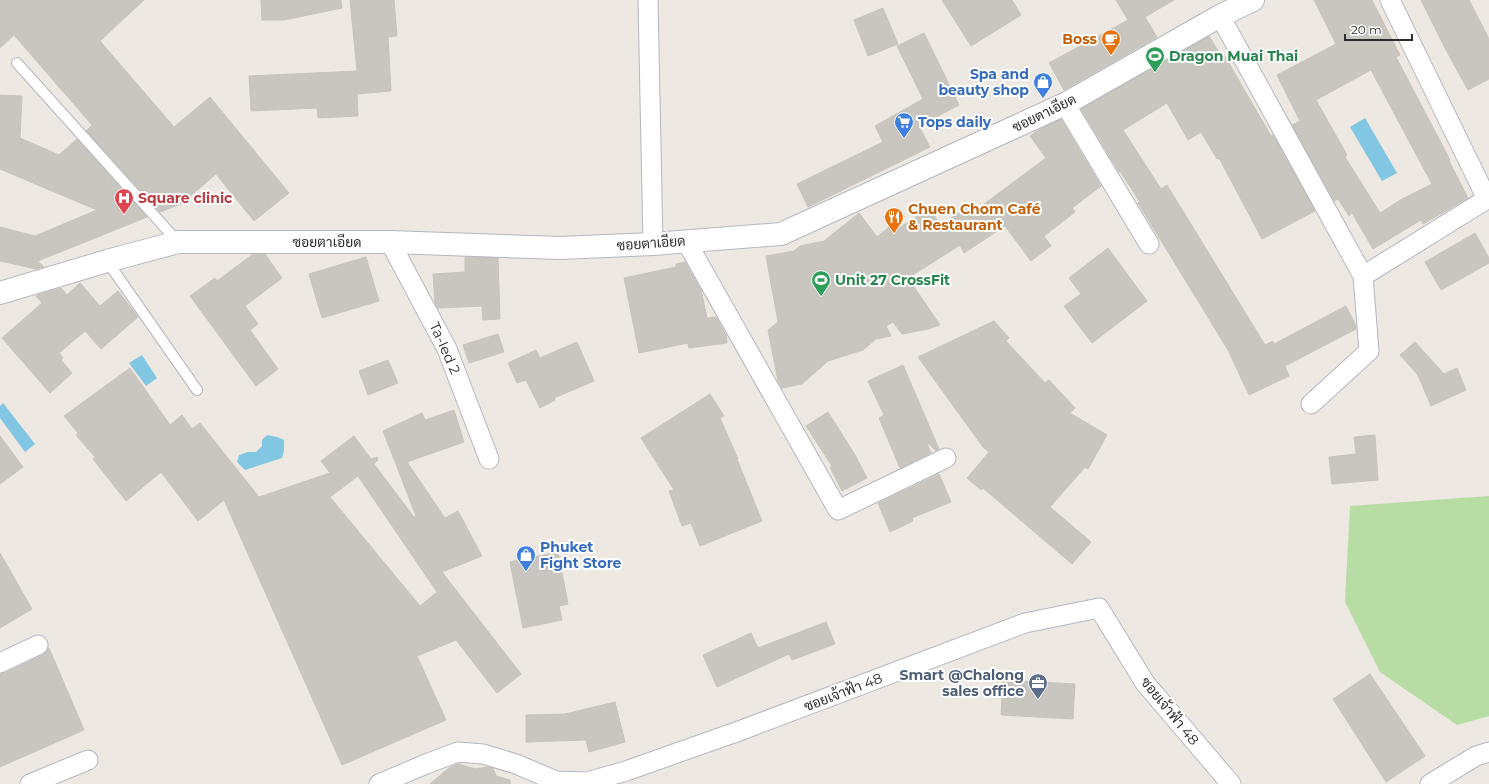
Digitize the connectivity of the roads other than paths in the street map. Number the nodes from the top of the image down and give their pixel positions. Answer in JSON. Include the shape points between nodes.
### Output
{"nodes":[{"id":1,"x":648,"y":0,"type":"edge"},
{"id":2,"x":1253,"y":0,"type":"edge"},
{"id":3,"x":1390,"y":0,"type":"edge"},
{"id":4,"x":1220,"y":16,"type":"junction"},
{"id":5,"x":17,"y":63,"type":"dead end"},
{"id":6,"x":1065,"y":104,"type":"junction"},
{"id":7,"x":686,"y":241,"type":"junction"},
{"id":8,"x":178,"y":242,"type":"junction"},
{"id":9,"x":390,"y":242,"type":"junction"},
{"id":10,"x":652,"y":244,"type":"junction"},
{"id":11,"x":1149,"y":244,"type":"dead end"},
{"id":12,"x":107,"y":261,"type":"junction"},
{"id":13,"x":1364,"y":276,"type":"junction"},
{"id":14,"x":0,"y":294,"type":"edge"},
{"id":15,"x":197,"y":390,"type":"dead end"},
{"id":16,"x":1311,"y":404,"type":"dead end"},
{"id":17,"x":946,"y":458,"type":"dead end"},
{"id":18,"x":489,"y":459,"type":"dead end"},
{"id":19,"x":38,"y":645,"type":"dead end"},
{"id":20,"x":0,"y":663,"type":"edge"},
{"id":21,"x":1489,"y":752,"type":"edge"},
{"id":22,"x":88,"y":760,"type":"dead end"},
{"id":23,"x":565,"y":783,"type":"edge"},
{"id":24,"x":30,"y":784,"type":"edge"},
{"id":25,"x":379,"y":784,"type":"edge"},
{"id":26,"x":1231,"y":784,"type":"edge"},
{"id":27,"x":1430,"y":784,"type":"edge"}],
"edges":[{"from":1,"to":10,"type":"street"},
{"from":2,"to":4,"type":"street","name":"ซอยตาเอียด"},
{"from":3,"to":13,"type":"street","via":[[1487,199]]},
{"from":4,"to":6,"type":"street","name":"ซอยตาเอียด"},
{"from":4,"to":13,"type":"street"},
{"from":5,"to":8,"type":"lane"},
{"from":6,"to":7,"type":"street","name":"ซอยตาเอียด","via":[[781,234]]},
{"from":6,"to":11,"type":"street"},
{"from":7,"to":10,"type":"street","name":"ซอยตาเอียด"},
{"from":7,"to":17,"type":"street","via":[[838,510]]},
{"from":8,"to":9,"type":"street","name":"ซอยตาเอียด"},
{"from":8,"to":12,"type":"street","name":"ซอยตาเอียด"},
{"from":9,"to":10,"type":"street","name":"ซอยตาเอียด","via":[[560,248]]},
{"from":9,"to":18,"type":"street","name":"Ta-Ied 2","via":[[447,350]]},
{"from":12,"to":14,"type":"street","name":"ซอยตาเอียด"},
{"from":12,"to":15,"type":"lane"},
{"from":13,"to":16,"type":"street","via":[[1369,351]]},
{"from":19,"to":20,"type":"street"},
{"from":21,"to":27,"type":"street","via":[[1476,756]]},
{"from":22,"to":24,"type":"street"},
{"from":23,"to":25,"type":"street","name":"ซอยเจ้าฟ้า 48","via":[[556,782],[516,764],[483,754],[458,752]]},
{"from":23,"to":26,"type":"street","name":"ซอยเจ้าฟ้า 48","via":[[587,782],[626,771],[1025,623],[1098,608],[1145,683]]}]}
